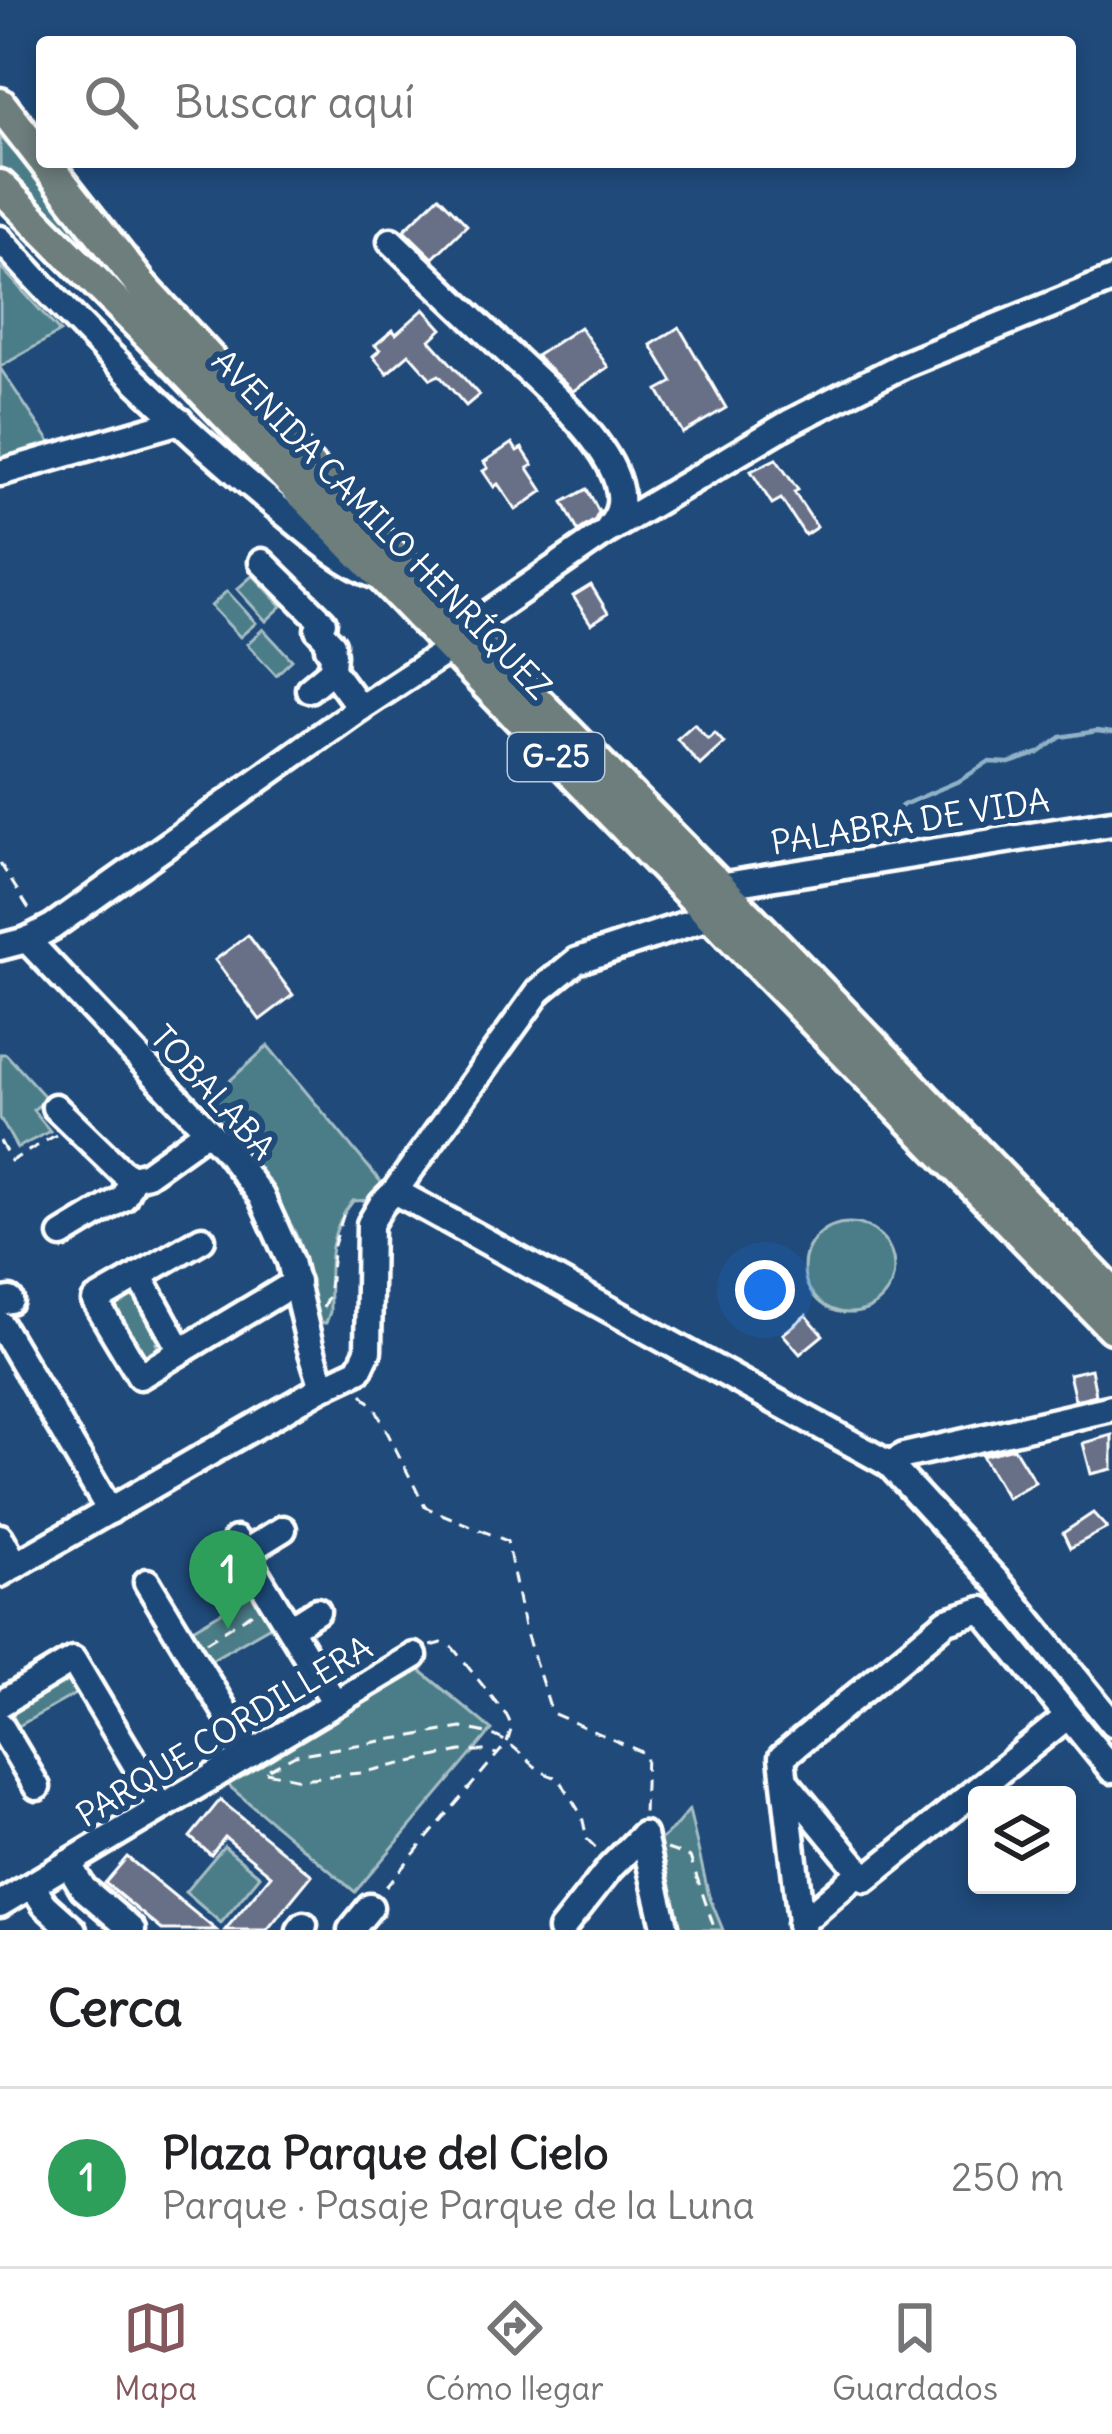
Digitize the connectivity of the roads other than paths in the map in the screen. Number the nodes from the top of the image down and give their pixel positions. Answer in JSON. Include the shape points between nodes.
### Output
{"nodes":[{"id":1,"x":0,"y":104,"type":"edge"},
{"id":2,"x":36,"y":150,"type":"edge"},
{"id":3,"x":50,"y":168,"type":"edge"},
{"id":4,"x":0,"y":185,"type":"edge"},
{"id":5,"x":0,"y":239,"type":"edge"},
{"id":6,"x":391,"y":241,"type":"dead end"},
{"id":7,"x":1112,"y":280,"type":"edge"},
{"id":8,"x":180,"y":421,"type":"junction"},
{"id":9,"x":0,"y":473,"type":"edge"},
{"id":10,"x":606,"y":532,"type":"junction"},
{"id":11,"x":262,"y":562,"type":"dead end"},
{"id":12,"x":385,"y":580,"type":"junction"},
{"id":13,"x":458,"y":639,"type":"junction"},
{"id":14,"x":332,"y":670,"type":"junction"},
{"id":15,"x":309,"y":688,"type":"dead end"},
{"id":16,"x":360,"y":708,"type":"junction"},
{"id":17,"x":1112,"y":823,"type":"edge"},
{"id":18,"x":715,"y":901,"type":"junction"},
{"id":19,"x":42,"y":932,"type":"junction"},
{"id":20,"x":0,"y":946,"type":"edge"},
{"id":21,"x":64,"y":1116,"type":"road end"},
{"id":22,"x":207,"y":1131,"type":"junction"},
{"id":23,"x":133,"y":1178,"type":"junction"},
{"id":24,"x":389,"y":1198,"type":"junction"},
{"id":25,"x":62,"y":1235,"type":"dead end"},
{"id":26,"x":202,"y":1239,"type":"dead end"},
{"id":27,"x":139,"y":1275,"type":"junction"},
{"id":28,"x":296,"y":1282,"type":"junction"},
{"id":29,"x":1112,"y":1292,"type":"edge"},
{"id":30,"x":3,"y":1308,"type":"edge"},
{"id":31,"x":1112,"y":1327,"type":"edge"},
{"id":32,"x":182,"y":1351,"type":"junction"},
{"id":33,"x":334,"y":1381,"type":"junction"},
{"id":34,"x":1112,"y":1408,"type":"edge"},
{"id":35,"x":889,"y":1464,"type":"junction"},
{"id":36,"x":110,"y":1511,"type":"junction"},
{"id":37,"x":283,"y":1529,"type":"dead end"},
{"id":38,"x":0,"y":1538,"type":"edge"},
{"id":39,"x":8,"y":1569,"type":"edge"},
{"id":40,"x":147,"y":1582,"type":"dead end"},
{"id":41,"x":317,"y":1611,"type":"dead end"},
{"id":42,"x":290,"y":1628,"type":"junction"},
{"id":43,"x":414,"y":1656,"type":"road end"},
{"id":44,"x":335,"y":1703,"type":"junction"},
{"id":45,"x":0,"y":1704,"type":"edge"},
{"id":46,"x":1068,"y":1716,"type":"junction"},
{"id":47,"x":1112,"y":1723,"type":"edge"},
{"id":48,"x":0,"y":1725,"type":"edge"},
{"id":49,"x":251,"y":1754,"type":"junction"},
{"id":50,"x":1112,"y":1770,"type":"edge"},
{"id":51,"x":784,"y":1780,"type":"junction"},
{"id":52,"x":37,"y":1787,"type":"dead end"},
{"id":53,"x":161,"y":1807,"type":"junction"},
{"id":54,"x":68,"y":1863,"type":"junction"},
{"id":55,"x":860,"y":1873,"type":"junction"},
{"id":56,"x":32,"y":1885,"type":"junction"},
{"id":57,"x":378,"y":1897,"type":"road end"},
{"id":58,"x":0,"y":1904,"type":"edge"},
{"id":59,"x":801,"y":1927,"type":"edge"},
{"id":60,"x":663,"y":1928,"type":"edge"},
{"id":61,"x":73,"y":1930,"type":"edge"},
{"id":62,"x":132,"y":1930,"type":"edge"},
{"id":63,"x":351,"y":1930,"type":"edge"},
{"id":64,"x":561,"y":1930,"type":"edge"}],
"edges":[{"from":1,"to":2,"type":"main road","name":"AVENIDA CAMILO HENRÍQUEZ","number":"G-25"},
{"from":3,"to":13,"type":"main road","name":"AVENIDA CAMILO HENRÍQUEZ","number":"G-25","via":[[141,285]]},
{"from":4,"to":12,"type":"main road","name":"AVENIDA CAMILO HENRÍQUEZ","number":"G-25"},
{"from":5,"to":8,"type":"street"},
{"from":6,"to":10,"type":"street","via":[[597,445],[621,505]]},
{"from":7,"to":10,"type":"street","via":[[886,374]]},
{"from":8,"to":9,"type":"street"},
{"from":8,"to":12,"type":"street","via":[[337,555]]},
{"from":10,"to":13,"type":"street"},
{"from":11,"to":14,"type":"street","via":[[323,622]]},
{"from":12,"to":13,"type":"main road","name":"AVENIDA CAMILO HENRÍQUEZ","number":"G-25"},
{"from":13,"to":16,"type":"street"},
{"from":13,"to":18,"type":"main road","name":"AVENIDA CAMILO HENRÍQUEZ","number":"G-25"},
{"from":14,"to":15,"type":"street"},
{"from":14,"to":16,"type":"street"},
{"from":16,"to":19,"type":"street"},
{"from":17,"to":18,"type":"street","name":"PALABRA DE VIDA"},
{"from":18,"to":24,"type":"street","name":"PALABRA DE VIDA","via":[[576,961],[539,991]]},
{"from":18,"to":29,"type":"main road","name":"AVENIDA CAMILO HENRÍQUEZ","number":"G-25"},
{"from":18,"to":31,"type":"main road","name":"AVENIDA CAMILO HENRÍQUEZ","number":"G-25"},
{"from":19,"to":20,"type":"street"},
{"from":19,"to":22,"type":"street","name":"TOBALABA"},
{"from":21,"to":23,"type":"street"},
{"from":22,"to":23,"type":"street"},
{"from":22,"to":28,"type":"street","name":"TOBALABA","via":[[261,1196]]},
{"from":23,"to":25,"type":"street","via":[[123,1198]]},
{"from":24,"to":33,"type":"street","via":[[370,1224],[368,1351],[359,1370]]},
{"from":24,"to":35,"type":"street"},
{"from":26,"to":27,"type":"street"},
{"from":27,"to":32,"type":"street"},
{"from":27,"to":32,"type":"street","via":[[95,1301],[140,1376]]},
{"from":28,"to":32,"type":"street"},
{"from":28,"to":33,"type":"street","name":"TOBALABA","via":[[304,1322]]},
{"from":30,"to":36,"type":"street"},
{"from":33,"to":36,"type":"street"},
{"from":34,"to":35,"type":"street"},
{"from":35,"to":47,"type":"street"},
{"from":36,"to":39,"type":"street"},
{"from":37,"to":42,"type":"street","via":[[240,1546]]},
{"from":38,"to":39,"type":"street"},
{"from":40,"to":49,"type":"street"},
{"from":41,"to":42,"type":"street"},
{"from":42,"to":44,"type":"street"},
{"from":43,"to":44,"type":"street","name":"PARQUE CORDILLERA"},
{"from":44,"to":49,"type":"street","name":"PARQUE CORDILLERA"},
{"from":45,"to":53,"type":"street","via":[[73,1660]]},
{"from":46,"to":50,"type":"street"},
{"from":46,"to":51,"type":"street","via":[[982,1610],[946,1621],[782,1757]]},
{"from":46,"to":55,"type":"street","via":[[866,1879]]},
{"from":48,"to":52,"type":"street"},
{"from":49,"to":53,"type":"street","name":"PARQUE CORDILLERA"},
{"from":51,"to":55,"type":"street"},
{"from":51,"to":59,"type":"street"},
{"from":53,"to":54,"type":"street","name":"PARQUE CORDILLERA"},
{"from":54,"to":56,"type":"street","name":"PARQUE CORDILLERA"},
{"from":54,"to":62,"type":"street","name":"PARQUE CORDILLERA","via":[[83,1888]]},
{"from":55,"to":59,"type":"street"},
{"from":56,"to":58,"type":"street","name":"PARQUE CORDILLERA"},
{"from":56,"to":61,"type":"street"},
{"from":57,"to":63,"type":"street"},
{"from":60,"to":64,"type":"street","via":[[648,1839],[610,1868]]}]}
